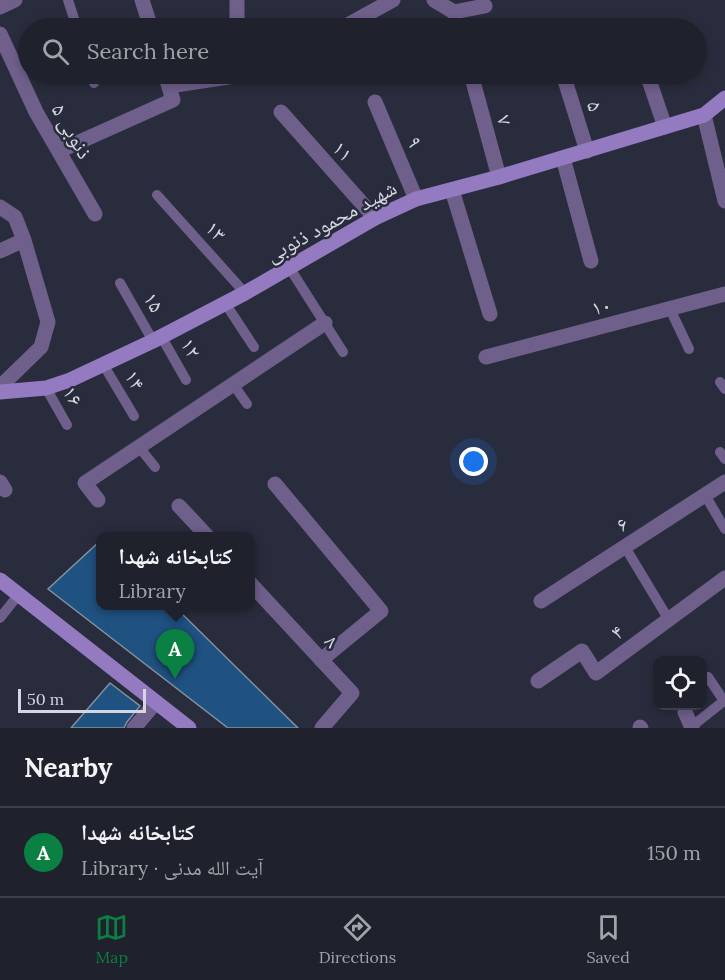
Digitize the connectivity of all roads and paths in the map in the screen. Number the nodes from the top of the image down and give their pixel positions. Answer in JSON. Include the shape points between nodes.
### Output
{"nodes":[{"id":1,"x":15,"y":0,"type":"edge"},
{"id":2,"x":68,"y":0,"type":"edge"},
{"id":3,"x":142,"y":0,"type":"edge"},
{"id":4,"x":237,"y":0,"type":"edge"},
{"id":5,"x":393,"y":0,"type":"edge"},
{"id":6,"x":434,"y":0,"type":"edge"},
{"id":7,"x":0,"y":6,"type":"edge"},
{"id":8,"x":485,"y":6,"type":"dead end"},
{"id":9,"x":453,"y":12,"type":"junction"},
{"id":10,"x":74,"y":18,"type":"edge"},
{"id":11,"x":148,"y":18,"type":"edge"},
{"id":12,"x":237,"y":18,"type":"edge"},
{"id":13,"x":360,"y":18,"type":"edge"},
{"id":14,"x":455,"y":18,"type":"edge"},
{"id":15,"x":0,"y":34,"type":"edge"},
{"id":16,"x":18,"y":73,"type":"edge"},
{"id":17,"x":23,"y":84,"type":"edge"},
{"id":18,"x":168,"y":84,"type":"edge"},
{"id":19,"x":474,"y":84,"type":"edge"},
{"id":20,"x":566,"y":84,"type":"edge"},
{"id":21,"x":650,"y":84,"type":"edge"},
{"id":22,"x":725,"y":98,"type":"edge"},
{"id":23,"x":375,"y":102,"type":"dead end"},
{"id":24,"x":281,"y":112,"type":"dead end"},
{"id":25,"x":704,"y":115,"type":"junction"},
{"id":26,"x":664,"y":127,"type":"junction"},
{"id":27,"x":587,"y":151,"type":"junction"},
{"id":28,"x":59,"y":152,"type":"junction"},
{"id":29,"x":563,"y":158,"type":"junction"},
{"id":30,"x":499,"y":177,"type":"junction"},
{"id":31,"x":452,"y":190,"type":"junction"},
{"id":32,"x":158,"y":195,"type":"dead end"},
{"id":33,"x":416,"y":198,"type":"junction"},
{"id":34,"x":725,"y":201,"type":"edge"},
{"id":35,"x":0,"y":207,"type":"edge"},
{"id":36,"x":95,"y":214,"type":"dead end"},
{"id":37,"x":375,"y":218,"type":"junction"},
{"id":38,"x":24,"y":240,"type":"junction"},
{"id":39,"x":0,"y":251,"type":"edge"},
{"id":40,"x":591,"y":261,"type":"dead end"},
{"id":41,"x":289,"y":267,"type":"junction"},
{"id":42,"x":120,"y":283,"type":"dead end"},
{"id":43,"x":245,"y":293,"type":"junction"},
{"id":44,"x":725,"y":294,"type":"edge"},
{"id":45,"x":225,"y":303,"type":"junction"},
{"id":46,"x":670,"y":309,"type":"junction"},
{"id":47,"x":490,"y":314,"type":"dead end"},
{"id":48,"x":325,"y":323,"type":"junction"},
{"id":49,"x":157,"y":338,"type":"junction"},
{"id":50,"x":254,"y":347,"type":"dead end"},
{"id":51,"x":689,"y":349,"type":"dead end"},
{"id":52,"x":344,"y":352,"type":"dead end"},
{"id":53,"x":486,"y":357,"type":"dead end"},
{"id":54,"x":103,"y":364,"type":"junction"},
{"id":55,"x":186,"y":380,"type":"dead end"},
{"id":56,"x":233,"y":384,"type":"junction"},
{"id":57,"x":46,"y":388,"type":"junction"},
{"id":58,"x":0,"y":389,"type":"edge"},
{"id":59,"x":247,"y":404,"type":"dead end"},
{"id":60,"x":134,"y":416,"type":"dead end"},
{"id":61,"x":67,"y":425,"type":"dead end"},
{"id":62,"x":139,"y":447,"type":"junction"},
{"id":63,"x":155,"y":466,"type":"dead end"},
{"id":64,"x":725,"y":482,"type":"edge"},
{"id":65,"x":275,"y":484,"type":"dead end"},
{"id":66,"x":705,"y":495,"type":"junction"},
{"id":67,"x":98,"y":500,"type":"dead end"},
{"id":68,"x":179,"y":506,"type":"dead end"},
{"id":69,"x":725,"y":529,"type":"edge"},
{"id":70,"x":202,"y":532,"type":"edge"},
{"id":71,"x":625,"y":546,"type":"junction"},
{"id":72,"x":725,"y":578,"type":"edge"},
{"id":73,"x":0,"y":580,"type":"edge"},
{"id":74,"x":255,"y":588,"type":"edge"},
{"id":75,"x":19,"y":594,"type":"junction"},
{"id":76,"x":541,"y":601,"type":"dead end"},
{"id":77,"x":0,"y":618,"type":"edge"},
{"id":78,"x":669,"y":621,"type":"junction"},
{"id":79,"x":321,"y":660,"type":"junction"},
{"id":80,"x":708,"y":677,"type":"dead end"},
{"id":81,"x":538,"y":681,"type":"dead end"},
{"id":82,"x":156,"y":702,"type":"junction"},
{"id":83,"x":685,"y":712,"type":"dead end"},
{"id":84,"x":692,"y":727,"type":"edge"},
{"id":85,"x":134,"y":728,"type":"edge"},
{"id":86,"x":189,"y":728,"type":"edge"},
{"id":87,"x":322,"y":728,"type":"edge"}],
"edges":[{"from":1,"to":7,"type":"street"},
{"from":2,"to":10,"type":"lane"},
{"from":3,"to":11,"type":"street"},
{"from":4,"to":12,"type":"street"},
{"from":5,"to":13,"type":"street"},
{"from":6,"to":9,"type":"street"},
{"from":8,"to":9,"type":"street"},
{"from":9,"to":14,"type":"street"},
{"from":15,"to":16,"type":"street","name":"ذنوبی ۵"},
{"from":17,"to":28,"type":"street","name":"ذنوبی ۵"},
{"from":18,"to":28,"type":"street","via":[[173,100]]},
{"from":19,"to":30,"type":"street","name":"۷"},
{"from":20,"to":27,"type":"street","name":"۵"},
{"from":21,"to":26,"type":"street"},
{"from":22,"to":25,"type":"street","name":"شهید محمود ذنوبی"},
{"from":23,"to":33,"type":"street","name":"۹"},
{"from":24,"to":37,"type":"street","name":"۱۱"},
{"from":25,"to":26,"type":"street","name":"شهید محمود ذنوبی"},
{"from":25,"to":34,"type":"street"},
{"from":26,"to":27,"type":"street","name":"شهید محمود ذنوبی"},
{"from":27,"to":29,"type":"street","name":"شهید محمود ذنوبی"},
{"from":28,"to":36,"type":"street","name":"ذنوبی ۵"},
{"from":29,"to":30,"type":"street","name":"شهید محمود ذنوبی"},
{"from":29,"to":40,"type":"street"},
{"from":30,"to":31,"type":"street","name":"شهید محمود ذنوبی"},
{"from":31,"to":33,"type":"street","name":"شهید محمود ذنوبی"},
{"from":31,"to":47,"type":"street"},
{"from":32,"to":43,"type":"lane","name":"۱۳"},
{"from":33,"to":37,"type":"street","name":"شهید محمود ذنوبی"},
{"from":35,"to":38,"type":"street","via":[[15,217]]},
{"from":37,"to":41,"type":"street","name":"شهید محمود ذنوبی"},
{"from":38,"to":39,"type":"street"},
{"from":38,"to":58,"type":"street","via":[[48,322],[41,347]]},
{"from":41,"to":43,"type":"street","name":"شهید محمود ذنوبی"},
{"from":41,"to":48,"type":"lane"},
{"from":42,"to":49,"type":"lane","name":"۱۵"},
{"from":43,"to":45,"type":"street","name":"شهید محمود ذنوبی"},
{"from":44,"to":46,"type":"street","name":"۱۰"},
{"from":45,"to":49,"type":"street","name":"شهید محمود ذنوبی"},
{"from":45,"to":50,"type":"lane"},
{"from":46,"to":51,"type":"lane"},
{"from":46,"to":53,"type":"street","name":"۱۰"},
{"from":48,"to":52,"type":"lane"},
{"from":48,"to":56,"type":"street"},
{"from":49,"to":54,"type":"street","name":"شهید محمود ذنوبی"},
{"from":49,"to":55,"type":"lane","name":"۱۲"},
{"from":54,"to":57,"type":"street","name":"شهید محمود ذنوبی"},
{"from":54,"to":60,"type":"lane","name":"۱۴"},
{"from":56,"to":59,"type":"lane"},
{"from":56,"to":62,"type":"street"},
{"from":57,"to":58,"type":"street","name":"شهید محمود ذنوبی"},
{"from":57,"to":61,"type":"lane","name":"۱۶"},
{"from":62,"to":63,"type":"lane"},
{"from":62,"to":67,"type":"street","via":[[86,483]]},
{"from":64,"to":66,"type":"street","name":"۶"},
{"from":65,"to":79,"type":"street","via":[[381,611]]},
{"from":66,"to":69,"type":"lane"},
{"from":66,"to":71,"type":"street","name":"۶"},
{"from":68,"to":70,"type":"street"},
{"from":71,"to":76,"type":"street","name":"۶"},
{"from":71,"to":78,"type":"lane"},
{"from":72,"to":78,"type":"street","name":"۴"},
{"from":73,"to":75,"type":"street"},
{"from":74,"to":79,"type":"street","name":"۸"},
{"from":75,"to":77,"type":"lane"},
{"from":75,"to":82,"type":"street"},
{"from":78,"to":81,"type":"street","name":"۴","via":[[596,673],[582,651]]},
{"from":79,"to":87,"type":"street","name":"۸","via":[[352,693]]},
{"from":80,"to":84,"type":"lane","via":[[724,701]]},
{"from":82,"to":85,"type":"street"},
{"from":82,"to":86,"type":"street"},
{"from":83,"to":84,"type":"street"}]}
